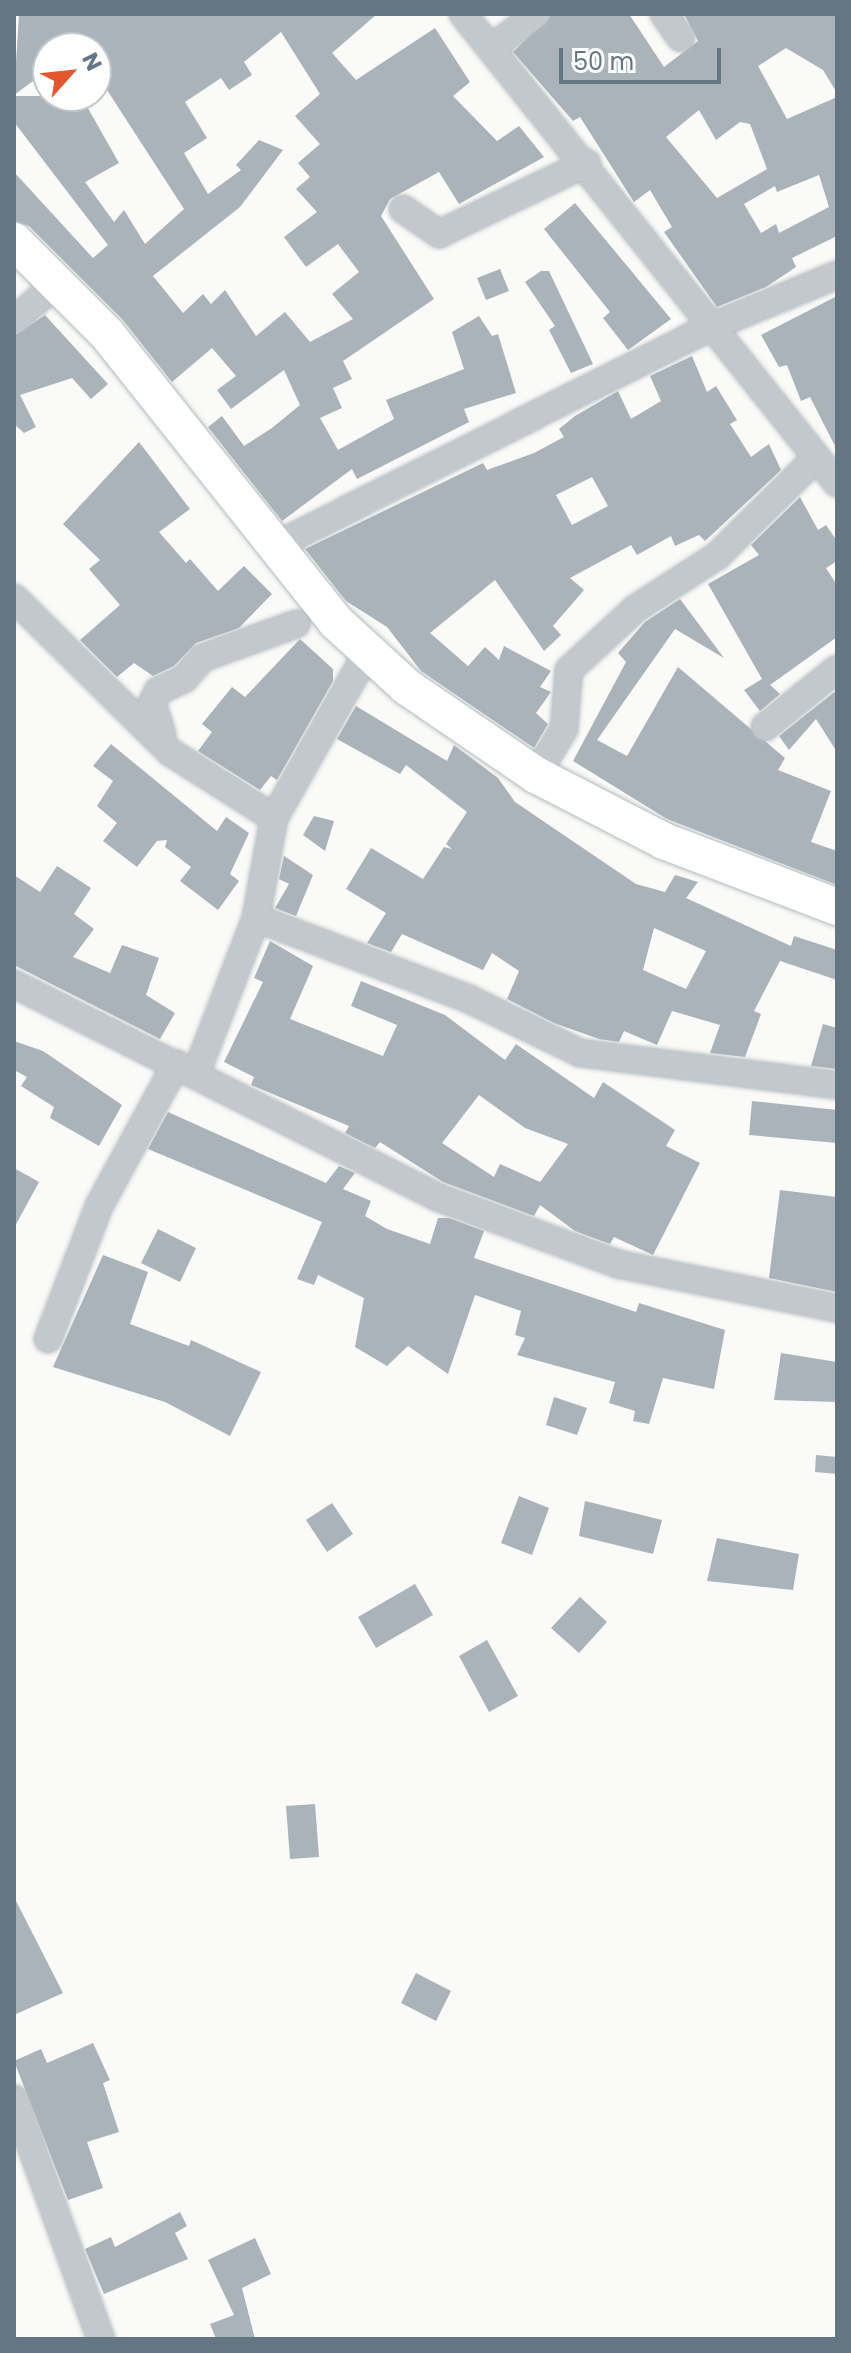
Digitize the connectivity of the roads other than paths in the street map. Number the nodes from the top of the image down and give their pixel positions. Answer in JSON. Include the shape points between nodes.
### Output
{"nodes":[{"id":1,"x":463,"y":14,"type":"edge"},
{"id":2,"x":536,"y":14,"type":"edge"},
{"id":3,"x":664,"y":14,"type":"edge"},
{"id":4,"x":681,"y":38,"type":"dead end"},
{"id":5,"x":492,"y":48,"type":"junction"},
{"id":6,"x":587,"y":163,"type":"junction"},
{"id":7,"x":403,"y":209,"type":"dead end"},
{"id":8,"x":14,"y":241,"type":"edge"},
{"id":9,"x":837,"y":275,"type":"edge"},
{"id":10,"x":57,"y":284,"type":"junction"},
{"id":11,"x":14,"y":320,"type":"edge"},
{"id":12,"x":713,"y":326,"type":"junction"},
{"id":13,"x":816,"y":458,"type":"junction"},
{"id":14,"x":837,"y":483,"type":"edge"},
{"id":15,"x":275,"y":546,"type":"junction"},
{"id":16,"x":14,"y":598,"type":"edge"},
{"id":17,"x":296,"y":624,"type":"dead end"},
{"id":18,"x":367,"y":653,"type":"junction"},
{"id":19,"x":837,"y":669,"type":"edge"},
{"id":20,"x":765,"y":727,"type":"dead end"},
{"id":21,"x":162,"y":742,"type":"junction"},
{"id":22,"x":536,"y":775,"type":"junction"},
{"id":23,"x":274,"y":818,"type":"junction"},
{"id":24,"x":837,"y":907,"type":"edge"},
{"id":25,"x":256,"y":918,"type":"junction"},
{"id":26,"x":14,"y":984,"type":"edge"},
{"id":27,"x":187,"y":1067,"type":"junction"},
{"id":28,"x":837,"y":1085,"type":"edge"},
{"id":29,"x":837,"y":1308,"type":"edge"},
{"id":30,"x":48,"y":1339,"type":"dead end"},
{"id":31,"x":14,"y":2099,"type":"edge"},
{"id":32,"x":101,"y":2339,"type":"edge"}],
"edges":[{"from":1,"to":5,"type":"street"},
{"from":2,"to":5,"type":"street"},
{"from":3,"to":4,"type":"street"},
{"from":5,"to":6,"type":"street"},
{"from":6,"to":7,"type":"street","via":[[439,234]]},
{"from":6,"to":12,"type":"street"},
{"from":8,"to":10,"type":"street"},
{"from":9,"to":12,"type":"street"},
{"from":10,"to":11,"type":"street"},
{"from":10,"to":15,"type":"street","via":[[107,334]]},
{"from":12,"to":13,"type":"street"},
{"from":12,"to":15,"type":"street"},
{"from":13,"to":14,"type":"street"},
{"from":13,"to":22,"type":"street","via":[[717,556],[635,609],[569,670],[564,729]]},
{"from":15,"to":18,"type":"street"},
{"from":16,"to":21,"type":"street"},
{"from":17,"to":21,"type":"street","via":[[202,658],[184,679],[158,691],[152,704]]},
{"from":18,"to":22,"type":"street"},
{"from":18,"to":23,"type":"street"},
{"from":19,"to":20,"type":"street"},
{"from":21,"to":23,"type":"street"},
{"from":22,"to":24,"type":"street","via":[[664,841]]},
{"from":23,"to":25,"type":"street"},
{"from":25,"to":27,"type":"street"},
{"from":25,"to":28,"type":"street","via":[[469,999],[580,1053]]},
{"from":26,"to":27,"type":"street"},
{"from":27,"to":29,"type":"street","via":[[451,1203],[618,1264]]},
{"from":27,"to":30,"type":"street","via":[[99,1206]]},
{"from":31,"to":32,"type":"street"}]}
